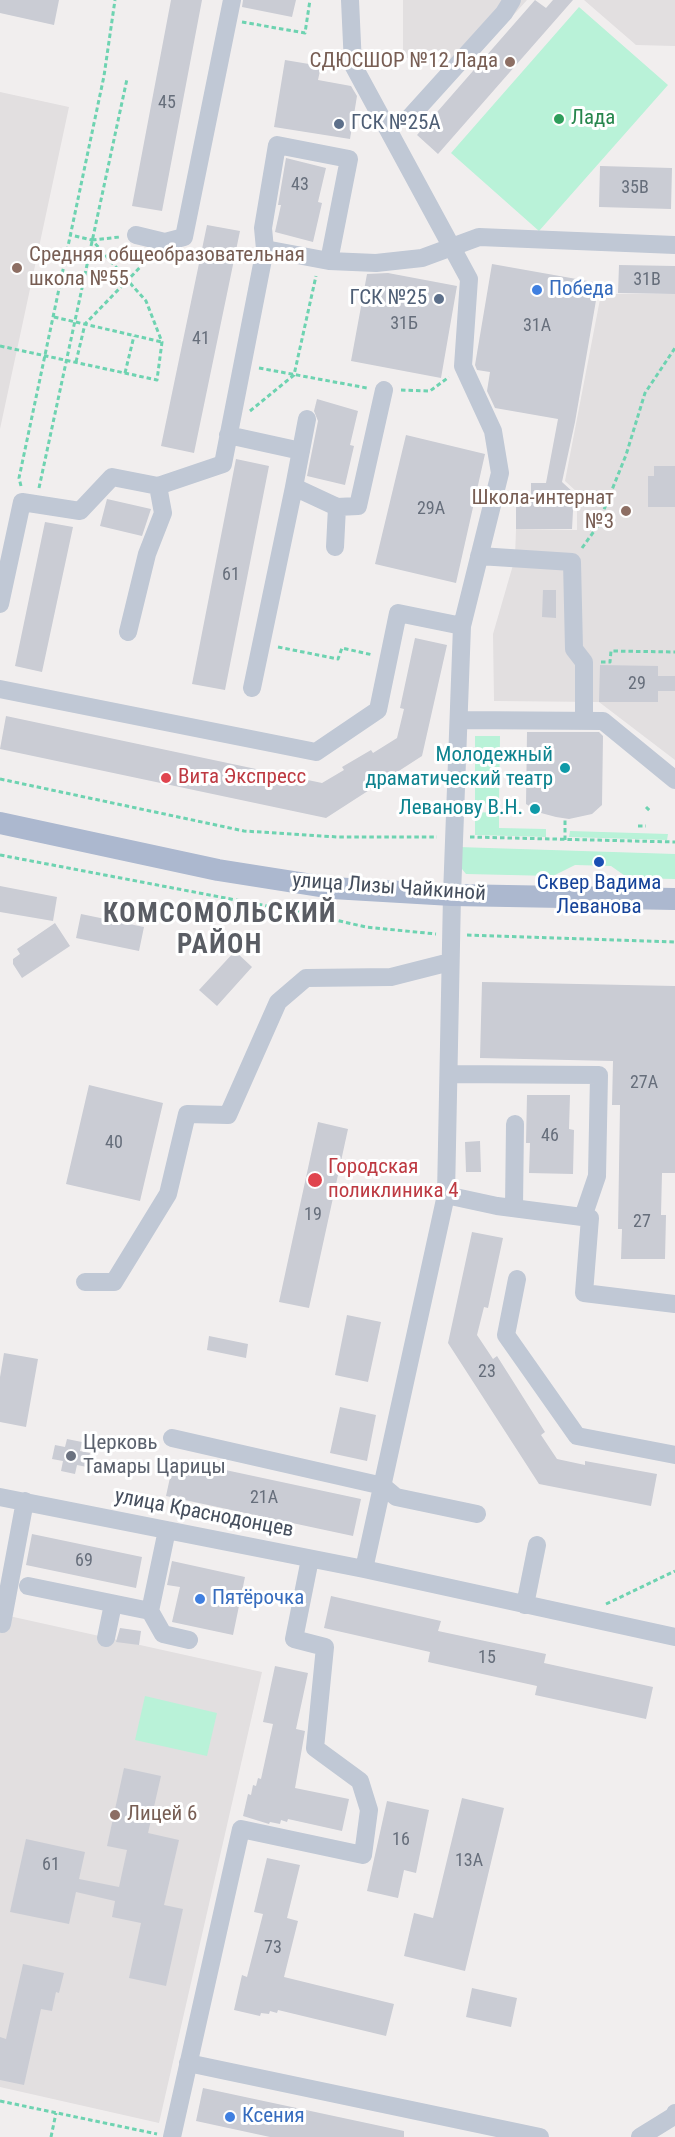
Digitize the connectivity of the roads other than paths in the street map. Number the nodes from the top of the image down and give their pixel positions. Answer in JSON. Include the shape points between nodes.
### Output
{"nodes":[{"id":1,"x":232,"y":0,"type":"edge"},
{"id":2,"x":350,"y":0,"type":"edge"},
{"id":3,"x":512,"y":0,"type":"edge"},
{"id":4,"x":410,"y":117,"type":"dead end"},
{"id":5,"x":136,"y":235,"type":"road end"},
{"id":6,"x":675,"y":245,"type":"edge"},
{"id":7,"x":452,"y":248,"type":"junction"},
{"id":8,"x":265,"y":249,"type":"junction"},
{"id":9,"x":325,"y":260,"type":"junction"},
{"id":10,"x":384,"y":390,"type":"road end"},
{"id":11,"x":307,"y":419,"type":"dead end"},
{"id":12,"x":229,"y":431,"type":"junction"},
{"id":13,"x":301,"y":451,"type":"junction"},
{"id":14,"x":158,"y":486,"type":"junction"},
{"id":15,"x":294,"y":487,"type":"junction"},
{"id":16,"x":337,"y":507,"type":"junction"},
{"id":17,"x":335,"y":547,"type":"dead end"},
{"id":18,"x":479,"y":556,"type":"junction"},
{"id":19,"x":4,"y":571,"type":"edge"},
{"id":20,"x":0,"y":604,"type":"edge"},
{"id":21,"x":462,"y":627,"type":"junction"},
{"id":22,"x":128,"y":632,"type":"dead end"},
{"id":23,"x":252,"y":688,"type":"dead end"},
{"id":24,"x":0,"y":689,"type":"edge"},
{"id":25,"x":459,"y":720,"type":"junction"},
{"id":26,"x":584,"y":720,"type":"junction"},
{"id":27,"x":675,"y":780,"type":"edge"},
{"id":28,"x":0,"y":823,"type":"edge"},
{"id":29,"x":452,"y":895,"type":"junction"},
{"id":30,"x":675,"y":899,"type":"edge"},
{"id":31,"x":450,"y":962,"type":"junction"},
{"id":32,"x":448,"y":1074,"type":"junction"},
{"id":33,"x":515,"y":1124,"type":"dead end"},
{"id":34,"x":446,"y":1195,"type":"junction"},
{"id":35,"x":514,"y":1208,"type":"junction"},
{"id":36,"x":583,"y":1217,"type":"junction"},
{"id":37,"x":517,"y":1279,"type":"dead end"},
{"id":38,"x":85,"y":1282,"type":"dead end"},
{"id":39,"x":675,"y":1304,"type":"edge"},
{"id":40,"x":172,"y":1438,"type":"dead end"},
{"id":41,"x":675,"y":1455,"type":"edge"},
{"id":42,"x":383,"y":1486,"type":"junction"},
{"id":43,"x":0,"y":1497,"type":"edge"},
{"id":44,"x":25,"y":1502,"type":"junction"},
{"id":45,"x":477,"y":1514,"type":"dead end"},
{"id":46,"x":167,"y":1530,"type":"junction"},
{"id":47,"x":537,"y":1545,"type":"dead end"},
{"id":48,"x":310,"y":1558,"type":"junction"},
{"id":49,"x":364,"y":1569,"type":"junction"},
{"id":50,"x":28,"y":1586,"type":"dead end"},
{"id":51,"x":113,"y":1604,"type":"junction"},
{"id":52,"x":525,"y":1605,"type":"junction"},
{"id":53,"x":150,"y":1611,"type":"junction"},
{"id":54,"x":2,"y":1624,"type":"dead end"},
{"id":55,"x":675,"y":1637,"type":"edge"},
{"id":56,"x":106,"y":1638,"type":"dead end"},
{"id":57,"x":189,"y":1640,"type":"dead end"},
{"id":58,"x":188,"y":2063,"type":"junction"},
{"id":59,"x":675,"y":2113,"type":"edge"},
{"id":60,"x":166,"y":2136,"type":"edge"},
{"id":61,"x":540,"y":2137,"type":"edge"},
{"id":62,"x":640,"y":2137,"type":"edge"}],
"edges":[{"from":1,"to":5,"type":"street","via":[[184,237],[165,242]]},
{"from":2,"to":7,"type":"street","via":[[353,65]]},
{"from":3,"to":4,"type":"street"},
{"from":6,"to":7,"type":"street","via":[[479,237]]},
{"from":7,"to":9,"type":"street","via":[[422,258],[376,263]]},
{"from":7,"to":18,"type":"street","via":[[469,279],[463,366],[493,431],[500,473]]},
{"from":8,"to":9,"type":"street"},
{"from":8,"to":9,"type":"street","via":[[263,228],[277,145],[349,159]]},
{"from":8,"to":12,"type":"street"},
{"from":10,"to":16,"type":"street","via":[[358,506]]},
{"from":11,"to":13,"type":"street"},
{"from":12,"to":13,"type":"street"},
{"from":12,"to":14,"type":"street","via":[[223,464]]},
{"from":13,"to":15,"type":"street"},
{"from":14,"to":19,"type":"street","via":[[112,477],[80,511],[29,503]]},
{"from":14,"to":22,"type":"street","via":[[163,513],[147,554]]},
{"from":15,"to":16,"type":"street"},
{"from":15,"to":23,"type":"street"},
{"from":16,"to":17,"type":"street"},
{"from":18,"to":21,"type":"street"},
{"from":18,"to":26,"type":"street","via":[[572,562],[574,649],[584,662]]},
{"from":19,"to":20,"type":"street"},
{"from":21,"to":24,"type":"street","via":[[398,613],[378,710],[316,752]]},
{"from":21,"to":25,"type":"street"},
{"from":25,"to":26,"type":"street"},
{"from":25,"to":29,"type":"street"},
{"from":26,"to":27,"type":"street","via":[[603,721]]},
{"from":28,"to":29,"type":"main road","name":"улица Лизы Чайкиной","via":[[218,870],[332,888]]},
{"from":29,"to":30,"type":"main road","name":"улица Лизы Чайкиной"},
{"from":29,"to":31,"type":"street"},
{"from":31,"to":32,"type":"street"},
{"from":31,"to":38,"type":"street","via":[[391,976],[306,978],[278,1002],[228,1115],[187,1114],[168,1194],[114,1282]]},
{"from":32,"to":34,"type":"street"},
{"from":32,"to":36,"type":"street","via":[[599,1075],[597,1176]]},
{"from":33,"to":35,"type":"street"},
{"from":34,"to":35,"type":"street"},
{"from":34,"to":42,"type":"street"},
{"from":35,"to":36,"type":"street"},
{"from":36,"to":39,"type":"street","via":[[590,1218],[584,1293]]},
{"from":37,"to":41,"type":"street","via":[[506,1335],[577,1436]]},
{"from":40,"to":42,"type":"street"},
{"from":42,"to":45,"type":"street","via":[[396,1497]]},
{"from":42,"to":49,"type":"street"},
{"from":43,"to":44,"type":"street","name":"улица Краснодонцев"},
{"from":44,"to":46,"type":"street","name":"улица Краснодонцев"},
{"from":44,"to":54,"type":"street"},
{"from":46,"to":48,"type":"street","name":"улица Краснодонцев"},
{"from":46,"to":53,"type":"street"},
{"from":47,"to":52,"type":"street"},
{"from":48,"to":49,"type":"street","name":"улица Краснодонцев"},
{"from":48,"to":58,"type":"street","via":[[294,1639],[325,1647],[315,1748],[360,1781],[369,1810],[363,1855],[241,1829]]},
{"from":49,"to":52,"type":"street","name":"улица Краснодонцев"},
{"from":50,"to":51,"type":"street"},
{"from":51,"to":53,"type":"street"},
{"from":51,"to":56,"type":"street"},
{"from":52,"to":55,"type":"street","name":"улица Краснодонцев"},
{"from":53,"to":57,"type":"street","via":[[163,1634]]},
{"from":58,"to":60,"type":"street"},
{"from":58,"to":61,"type":"street"},
{"from":59,"to":62,"type":"street"}]}
